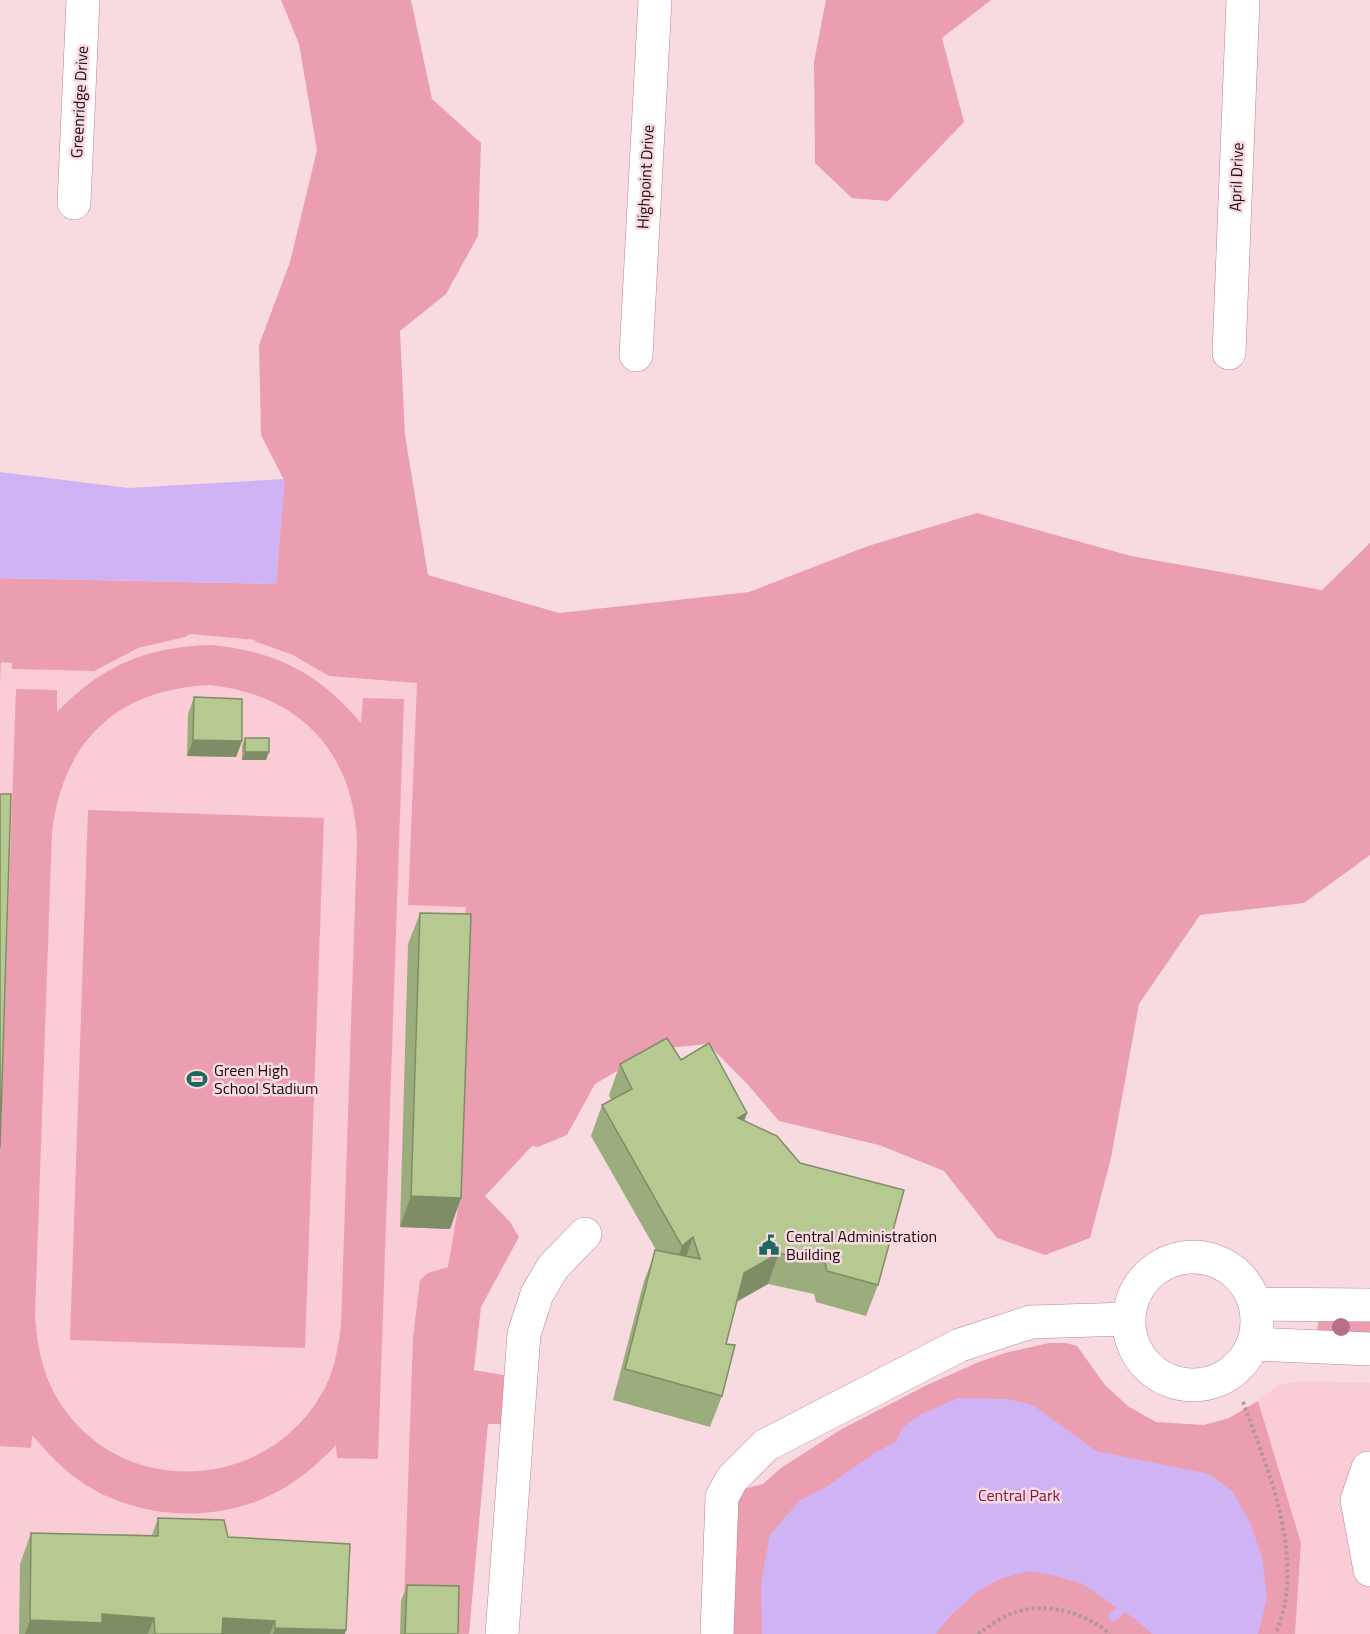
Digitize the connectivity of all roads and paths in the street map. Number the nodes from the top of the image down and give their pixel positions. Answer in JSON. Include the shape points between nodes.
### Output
{"nodes":[{"id":1,"x":83,"y":0,"type":"edge"},
{"id":2,"x":655,"y":0,"type":"edge"},
{"id":3,"x":1243,"y":0,"type":"edge"},
{"id":4,"x":74,"y":203,"type":"dead end"},
{"id":5,"x":1228,"y":354,"type":"dead end"},
{"id":6,"x":636,"y":355,"type":"dead end"},
{"id":7,"x":585,"y":1234,"type":"dead end"},
{"id":8,"x":1255,"y":1304,"type":"junction"},
{"id":9,"x":1370,"y":1305,"type":"edge"},
{"id":10,"x":1128,"y":1319,"type":"junction"},
{"id":11,"x":1254,"y":1344,"type":"junction"},
{"id":12,"x":1370,"y":1349,"type":"edge"},
{"id":13,"x":1243,"y":1402,"type":"dead end"},
{"id":14,"x":1370,"y":1468,"type":"edge"},
{"id":15,"x":1370,"y":1570,"type":"edge"},
{"id":16,"x":502,"y":1634,"type":"edge"},
{"id":17,"x":717,"y":1634,"type":"edge"},
{"id":18,"x":978,"y":1634,"type":"edge"},
{"id":19,"x":1110,"y":1634,"type":"edge"},
{"id":20,"x":1276,"y":1634,"type":"edge"}],
"edges":[{"from":1,"to":4,"type":"street","name":"Greenridge Drive"},
{"from":2,"to":6,"type":"street","name":"Highpoint Drive"},
{"from":3,"to":5,"type":"street","name":"April Drive"},
{"from":7,"to":16,"type":"street","via":[[553,1267],[537,1294],[524,1334]]},
{"from":8,"to":9,"type":"street"},
{"from":8,"to":10,"type":"street","via":[[1246,1285],[1231,1269],[1212,1259],[1190,1257],[1169,1261],[1150,1272],[1137,1288]]},
{"from":8,"to":11,"type":"street","via":[[1258,1324]]},
{"from":10,"to":11,"type":"street","via":[[1134,1350],[1147,1368],[1165,1380],[1186,1386],[1207,1385],[1227,1376],[1244,1362]]},
{"from":10,"to":17,"type":"street","via":[[1031,1322],[960,1345],[766,1445],[732,1479],[722,1497]]},
{"from":11,"to":12,"type":"street"},
{"from":13,"to":20,"type":"path","via":[[1282,1522],[1285,1602]]},
{"from":14,"to":15,"type":"street","via":[[1357,1500]]},
{"from":18,"to":19,"type":"path","via":[[1006,1616],[1040,1607],[1067,1610],[1101,1625]]}]}
